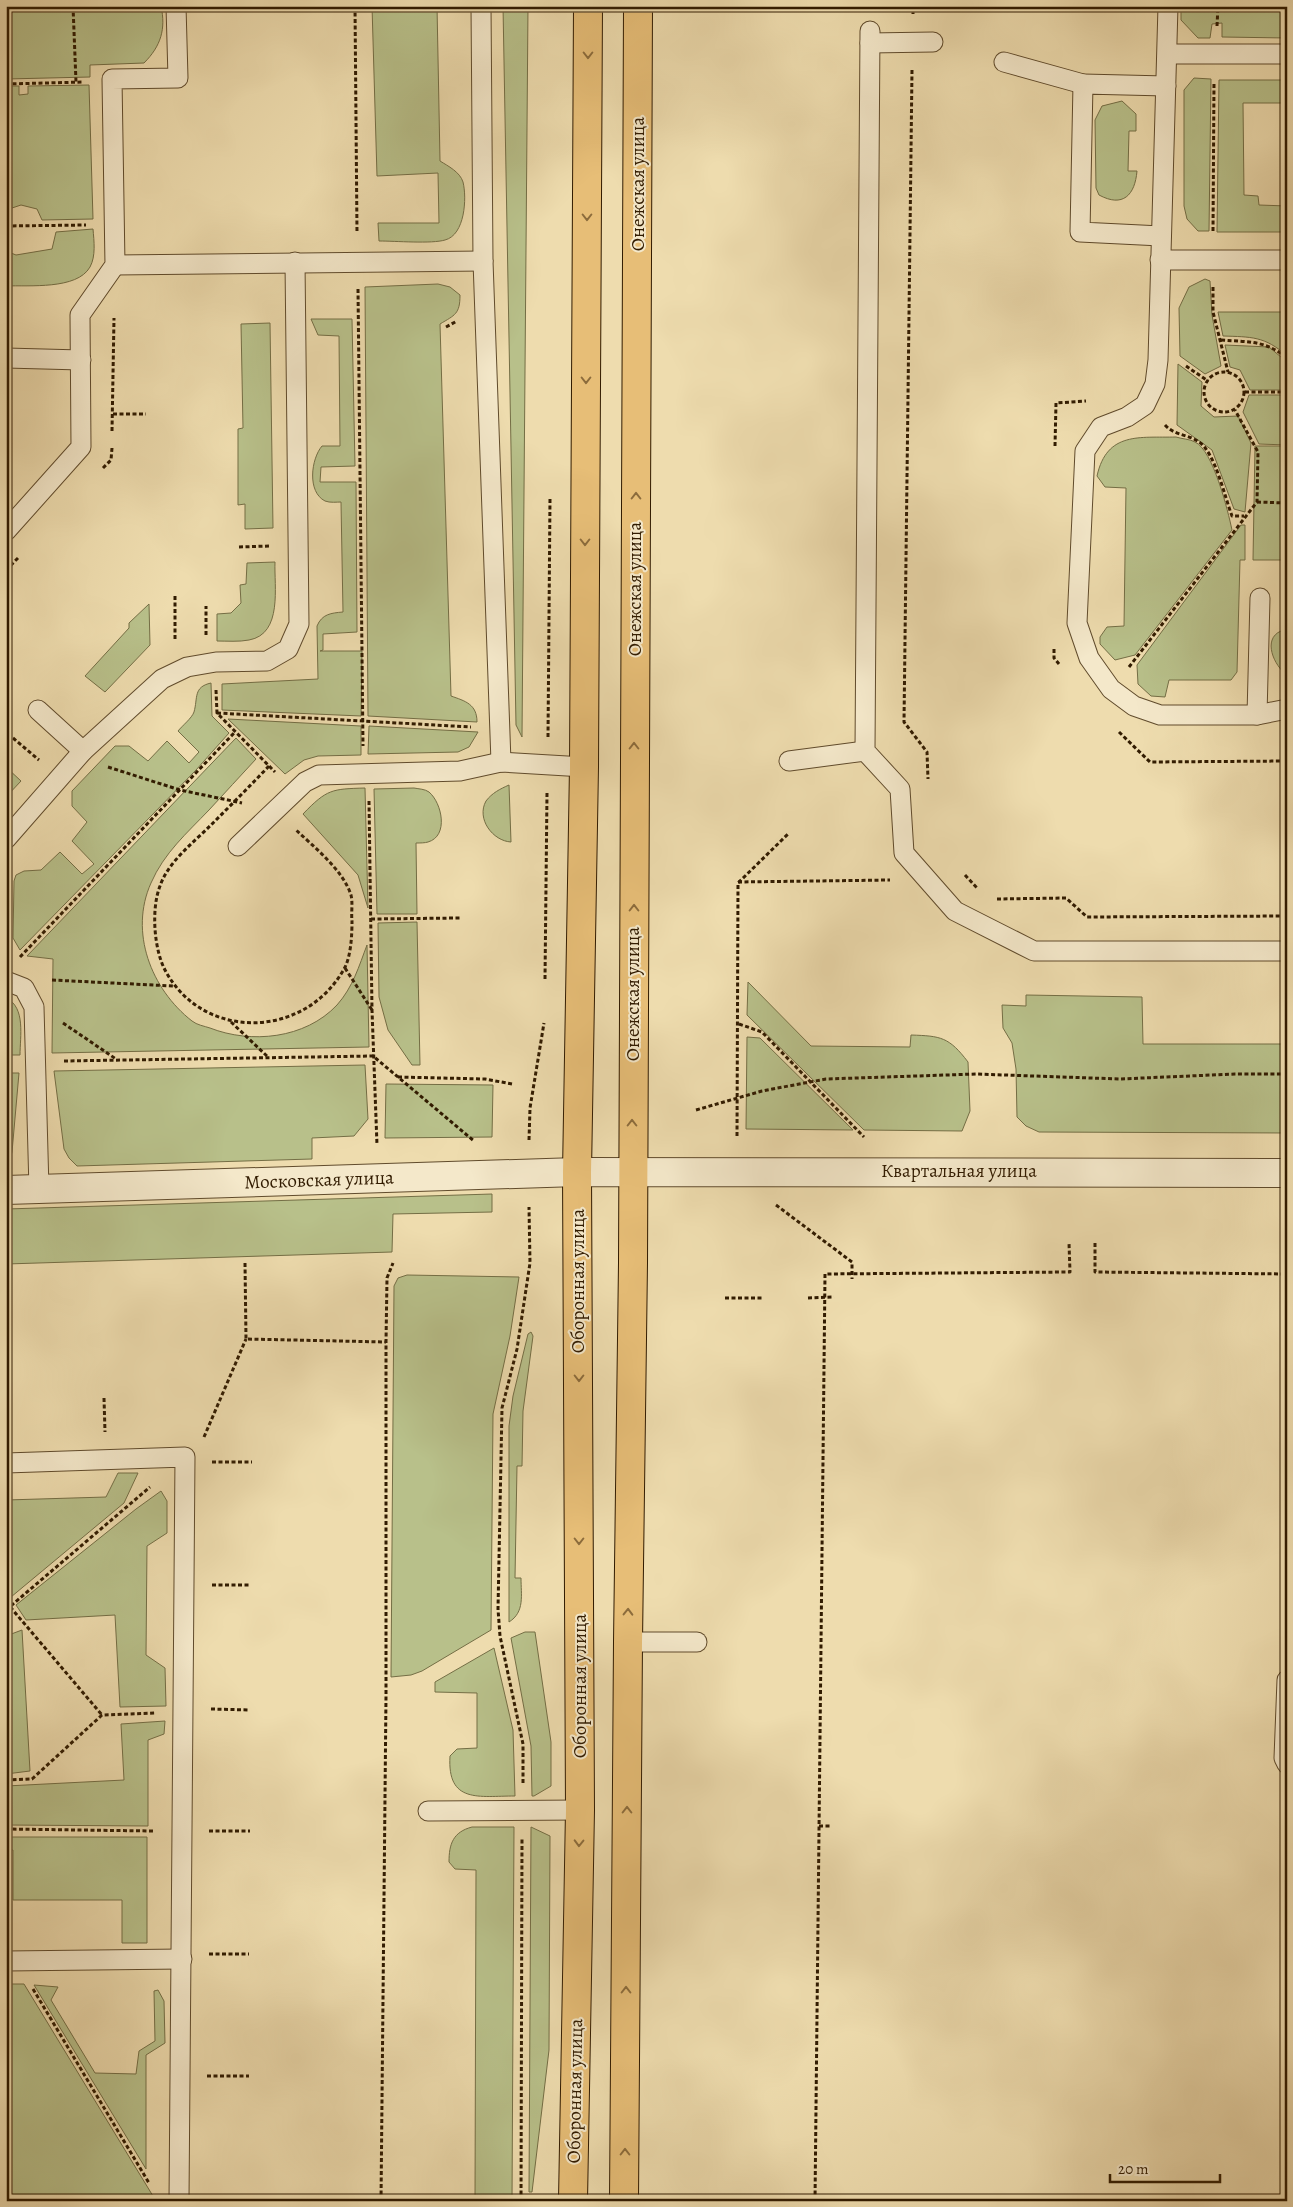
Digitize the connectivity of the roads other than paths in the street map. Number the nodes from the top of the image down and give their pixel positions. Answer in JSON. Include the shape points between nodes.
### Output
{"nodes":[{"id":1,"x":176,"y":6,"type":"edge"},
{"id":2,"x":481,"y":6,"type":"edge"},
{"id":3,"x":588,"y":6,"type":"edge"},
{"id":4,"x":638,"y":6,"type":"edge"},
{"id":5,"x":1168,"y":6,"type":"edge"},
{"id":6,"x":933,"y":42,"type":"dead end"},
{"id":7,"x":1168,"y":54,"type":"junction"},
{"id":8,"x":1287,"y":54,"type":"edge"},
{"id":9,"x":1004,"y":62,"type":"dead end"},
{"id":10,"x":1083,"y":84,"type":"junction"},
{"id":11,"x":1166,"y":86,"type":"junction"},
{"id":12,"x":1161,"y":236,"type":"junction"},
{"id":13,"x":1160,"y":260,"type":"junction"},
{"id":14,"x":1287,"y":260,"type":"edge"},
{"id":15,"x":483,"y":261,"type":"junction"},
{"id":16,"x":295,"y":262,"type":"junction"},
{"id":17,"x":115,"y":266,"type":"junction"},
{"id":18,"x":6,"y":358,"type":"edge"},
{"id":19,"x":81,"y":360,"type":"junction"},
{"id":20,"x":6,"y":531,"type":"edge"},
{"id":21,"x":1260,"y":598,"type":"dead end"},
{"id":22,"x":1287,"y":709,"type":"edge"},
{"id":23,"x":38,"y":710,"type":"dead end"},
{"id":24,"x":1257,"y":715,"type":"junction"},
{"id":25,"x":83,"y":751,"type":"junction"},
{"id":26,"x":865,"y":751,"type":"junction"},
{"id":27,"x":789,"y":761,"type":"dead end"},
{"id":28,"x":501,"y":762,"type":"junction"},
{"id":29,"x":584,"y":767,"type":"junction"},
{"id":30,"x":6,"y":839,"type":"edge"},
{"id":31,"x":238,"y":846,"type":"dead end"},
{"id":32,"x":1287,"y":951,"type":"edge"},
{"id":33,"x":6,"y":980,"type":"edge"},
{"id":34,"x":577,"y":1172,"type":"junction"},
{"id":35,"x":632,"y":1172,"type":"junction"},
{"id":36,"x":1287,"y":1172,"type":"edge"},
{"id":37,"x":39,"y":1189,"type":"junction"},
{"id":38,"x":6,"y":1190,"type":"edge"},
{"id":39,"x":6,"y":1464,"type":"edge"},
{"id":40,"x":628,"y":1642,"type":"junction"},
{"id":41,"x":697,"y":1642,"type":"dead end"},
{"id":42,"x":1287,"y":1680,"type":"edge"},
{"id":43,"x":1287,"y":1764,"type":"edge"},
{"id":44,"x":580,"y":1810,"type":"junction"},
{"id":45,"x":428,"y":1812,"type":"dead end"},
{"id":46,"x":182,"y":1959,"type":"junction"},
{"id":47,"x":6,"y":1961,"type":"edge"},
{"id":48,"x":179,"y":2201,"type":"edge"},
{"id":49,"x":573,"y":2201,"type":"edge"},
{"id":50,"x":624,"y":2201,"type":"edge"}],
"edges":[{"from":1,"to":17,"type":"lane","via":[[178,78],[112,79]]},
{"from":2,"to":15,"type":"lane"},
{"from":3,"to":29,"type":"main road","one_way":true},
{"from":35,"to":4,"type":"main road","name":"Онежская улица","one_way":true},
{"from":5,"to":7,"type":"lane"},
{"from":6,"to":26,"type":"lane","via":[[870,37]]},
{"from":7,"to":8,"type":"lane"},
{"from":7,"to":11,"type":"lane"},
{"from":9,"to":10,"type":"lane"},
{"from":10,"to":11,"type":"lane"},
{"from":10,"to":12,"type":"lane","via":[[1080,232]]},
{"from":11,"to":12,"type":"lane"},
{"from":12,"to":13,"type":"lane"},
{"from":13,"to":14,"type":"lane"},
{"from":13,"to":24,"type":"lane","via":[[1155,384],[1145,405],[1128,417],[1101,427],[1085,451],[1077,623],[1088,658],[1111,689],[1134,706],[1160,715]]},
{"from":15,"to":16,"type":"lane"},
{"from":15,"to":28,"type":"lane"},
{"from":16,"to":17,"type":"lane"},
{"from":16,"to":25,"type":"lane","via":[[299,624],[288,649],[267,661],[216,662],[187,667],[162,679]]},
{"from":17,"to":19,"type":"lane","via":[[80,314]]},
{"from":18,"to":19,"type":"lane"},
{"from":19,"to":20,"type":"lane","via":[[82,447]]},
{"from":21,"to":24,"type":"lane"},
{"from":22,"to":24,"type":"lane"},
{"from":23,"to":25,"type":"lane"},
{"from":25,"to":30,"type":"lane"},
{"from":26,"to":27,"type":"lane"},
{"from":26,"to":32,"type":"lane","via":[[900,789],[904,853],[955,910],[1034,951]]},
{"from":28,"to":29,"type":"lane"},
{"from":28,"to":31,"type":"lane","via":[[460,771],[319,774],[294,792]]},
{"from":29,"to":34,"type":"main road"},
{"from":33,"to":37,"type":"lane","via":[[24,988],[34,1007]]},
{"from":34,"to":35,"type":"street","name":"Московская улица"},
{"from":34,"to":37,"type":"street","name":"Московская улица"},
{"from":34,"to":44,"type":"main road","name":"Оборонная улица","one_way":true},
{"from":35,"to":36,"type":"street","name":"Квартальная улица"},
{"from":40,"to":35,"type":"main road","one_way":true},
{"from":37,"to":38,"type":"street","name":"Московская улица"},
{"from":39,"to":46,"type":"lane","via":[[185,1457]]},
{"from":40,"to":41,"type":"lane"},
{"from":50,"to":40,"type":"main road","one_way":true},
{"from":42,"to":43,"type":"lane","via":[[1284,1758]]},
{"from":44,"to":45,"type":"lane"},
{"from":44,"to":49,"type":"main road","name":"Оборонная улица","one_way":true},
{"from":46,"to":47,"type":"lane"},
{"from":46,"to":48,"type":"lane"}]}
